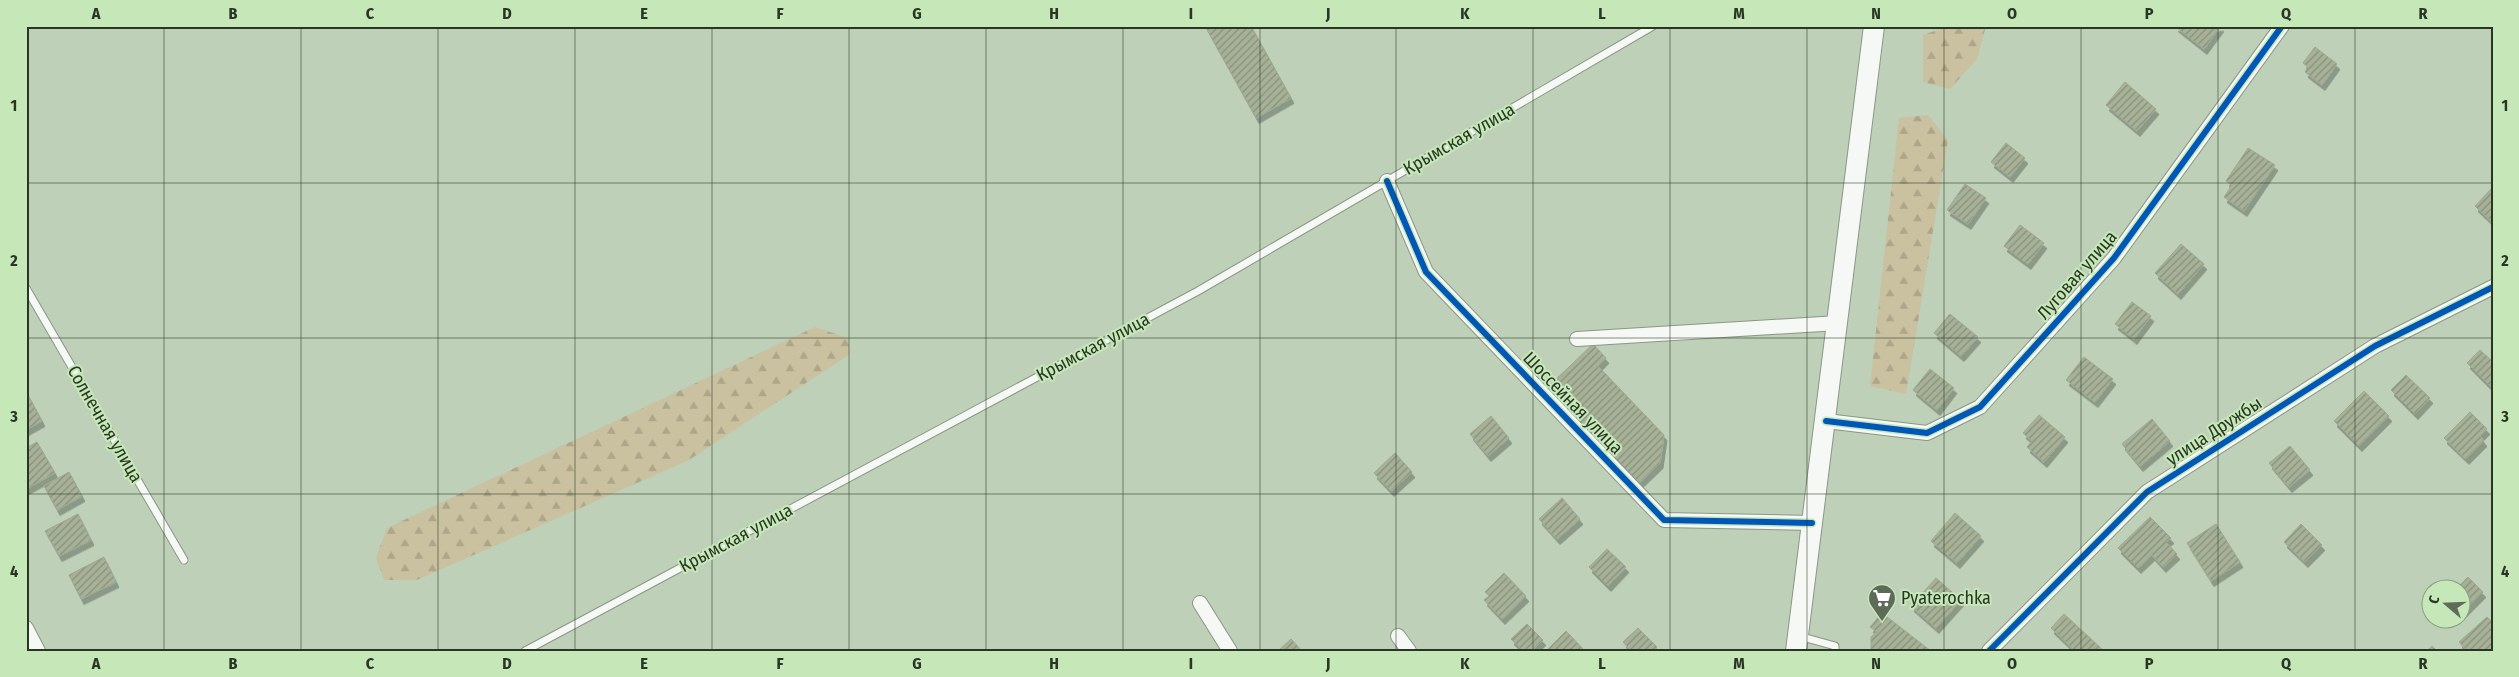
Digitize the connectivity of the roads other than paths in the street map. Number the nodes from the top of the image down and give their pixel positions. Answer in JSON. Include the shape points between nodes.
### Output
{"nodes":[{"id":1,"x":1653,"y":26,"type":"edge"},
{"id":2,"x":1874,"y":26,"type":"edge"},
{"id":3,"x":2282,"y":26,"type":"edge"},
{"id":4,"x":1387,"y":181,"type":"junction"},
{"id":5,"x":26,"y":288,"type":"edge"},
{"id":6,"x":2493,"y":288,"type":"edge"},
{"id":7,"x":1838,"y":323,"type":"junction"},
{"id":8,"x":1576,"y":339,"type":"dead end"},
{"id":9,"x":1826,"y":421,"type":"junction"},
{"id":10,"x":1812,"y":523,"type":"junction"},
{"id":11,"x":184,"y":560,"type":"dead end"},
{"id":12,"x":1200,"y":603,"type":"dead end"},
{"id":13,"x":26,"y":628,"type":"edge"},
{"id":14,"x":1398,"y":636,"type":"dead end"},
{"id":15,"x":1796,"y":643,"type":"edge"},
{"id":16,"x":38,"y":651,"type":"edge"},
{"id":17,"x":525,"y":651,"type":"edge"},
{"id":18,"x":1230,"y":651,"type":"edge"},
{"id":19,"x":1409,"y":651,"type":"edge"},
{"id":20,"x":1835,"y":651,"type":"edge"},
{"id":21,"x":1989,"y":651,"type":"edge"}],
"edges":[{"from":1,"to":4,"type":"lane","name":"Крымская улица"},
{"from":2,"to":7,"type":"main road"},
{"from":3,"to":9,"type":"street","name":"Луговая улица","via":[[2114,258],[1980,407],[1927,433]]},
{"from":4,"to":10,"type":"street","name":"Шоссейная улица","via":[[1426,272],[1664,520]]},
{"from":4,"to":17,"type":"lane","name":"Крымская улица","via":[[1189,296]]},
{"from":5,"to":11,"type":"lane","name":"Солнечная улица"},
{"from":6,"to":21,"type":"street","name":"улица Дружбы","via":[[2375,346],[2147,492]]},
{"from":7,"to":8,"type":"street"},
{"from":7,"to":9,"type":"main road"},
{"from":9,"to":10,"type":"main road"},
{"from":10,"to":15,"type":"main road"},
{"from":12,"to":18,"type":"street"},
{"from":13,"to":16,"type":"street"},
{"from":14,"to":19,"type":"street"},
{"from":15,"to":20,"type":"lane","via":[[1835,646]]}]}
